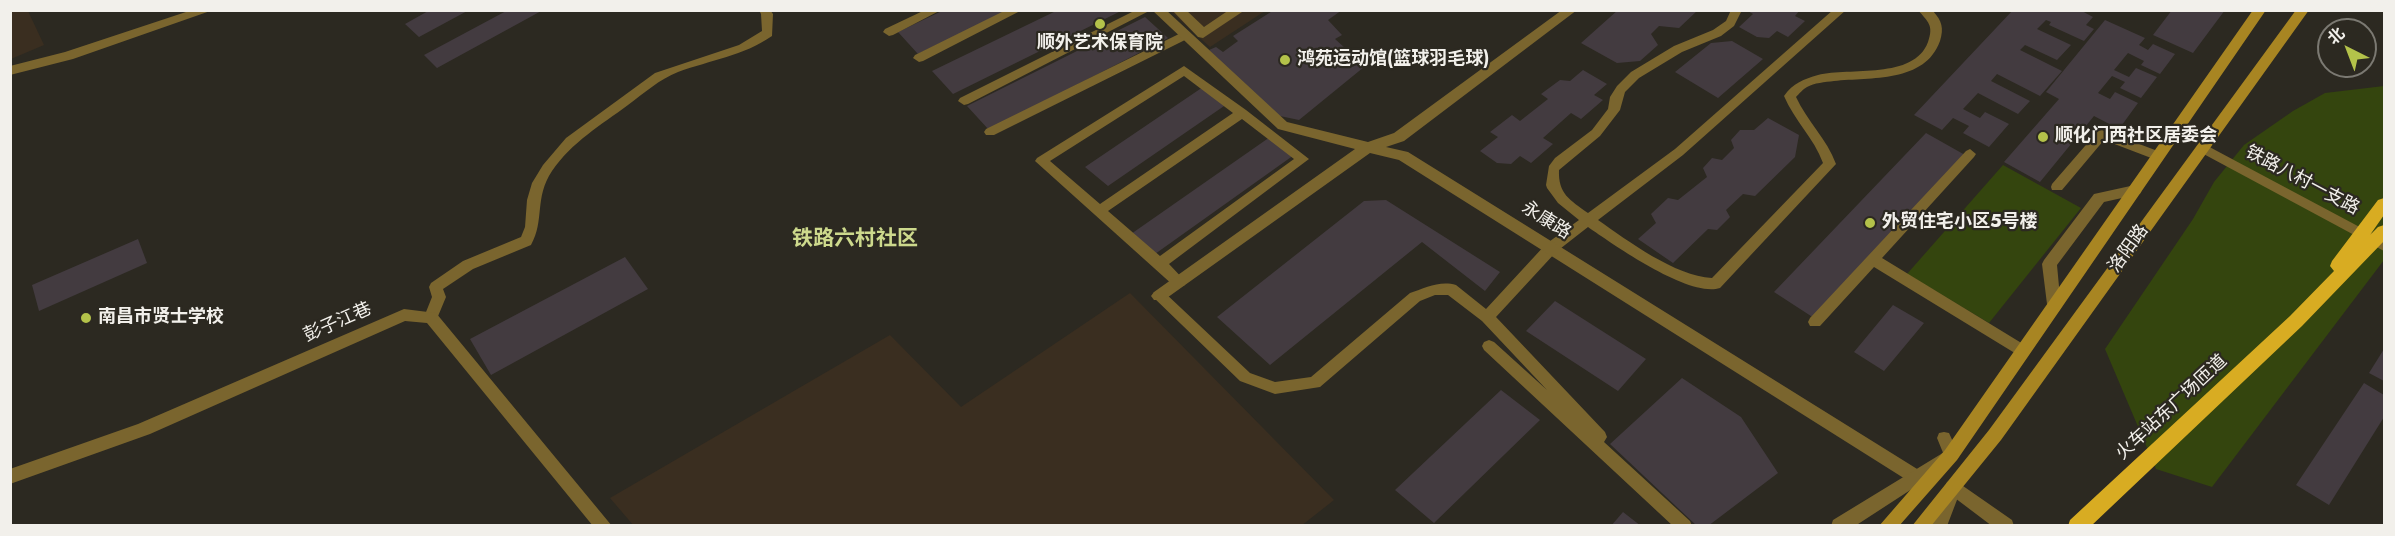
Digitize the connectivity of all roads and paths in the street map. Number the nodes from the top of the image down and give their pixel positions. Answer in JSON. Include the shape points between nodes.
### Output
{"nodes":[{"id":1,"x":207,"y":10,"type":"edge"},
{"id":2,"x":764,"y":10,"type":"edge"},
{"id":3,"x":936,"y":10,"type":"edge"},
{"id":4,"x":1017,"y":10,"type":"edge"},
{"id":5,"x":1146,"y":10,"type":"edge"},
{"id":6,"x":1158,"y":10,"type":"edge"},
{"id":7,"x":1178,"y":10,"type":"edge"},
{"id":8,"x":1239,"y":10,"type":"edge"},
{"id":9,"x":1571,"y":10,"type":"edge"},
{"id":10,"x":1737,"y":10,"type":"edge"},
{"id":11,"x":1841,"y":10,"type":"edge"},
{"id":12,"x":1923,"y":10,"type":"edge"},
{"id":13,"x":2260,"y":10,"type":"edge"},
{"id":14,"x":2303,"y":10,"type":"edge"},
{"id":15,"x":889,"y":32,"type":"dead end"},
{"id":16,"x":1185,"y":35,"type":"junction"},
{"id":17,"x":919,"y":58,"type":"dead end"},
{"id":18,"x":10,"y":71,"type":"edge"},
{"id":19,"x":964,"y":101,"type":"dead end"},
{"id":20,"x":1242,"y":113,"type":"junction"},
{"id":21,"x":990,"y":132,"type":"dead end"},
{"id":22,"x":1367,"y":148,"type":"junction"},
{"id":23,"x":2202,"y":148,"type":"junction"},
{"id":24,"x":1970,"y":154,"type":"dead end"},
{"id":25,"x":2158,"y":156,"type":"junction"},
{"id":26,"x":2057,"y":188,"type":"dead end"},
{"id":27,"x":2135,"y":190,"type":"junction"},
{"id":28,"x":2385,"y":204,"type":"edge"},
{"id":29,"x":1099,"y":211,"type":"junction"},
{"id":30,"x":1589,"y":220,"type":"junction"},
{"id":31,"x":2385,"y":231,"type":"edge"},
{"id":32,"x":2385,"y":246,"type":"edge"},
{"id":33,"x":1551,"y":248,"type":"junction"},
{"id":34,"x":1873,"y":259,"type":"junction"},
{"id":35,"x":1160,"y":263,"type":"junction"},
{"id":36,"x":1179,"y":282,"type":"junction"},
{"id":37,"x":1159,"y":296,"type":"joint"},
{"id":38,"x":2053,"y":308,"type":"junction"},
{"id":39,"x":431,"y":317,"type":"junction"},
{"id":40,"x":1487,"y":317,"type":"junction"},
{"id":41,"x":2296,"y":321,"type":"junction"},
{"id":42,"x":1815,"y":322,"type":"dead end"},
{"id":43,"x":1489,"y":346,"type":"dead end"},
{"id":44,"x":2024,"y":351,"type":"junction"},
{"id":45,"x":1600,"y":437,"type":"dead end"},
{"id":46,"x":1944,"y":438,"type":"dead end"},
{"id":47,"x":1951,"y":455,"type":"junction"},
{"id":48,"x":10,"y":477,"type":"edge"},
{"id":49,"x":1916,"y":477,"type":"junction"},
{"id":50,"x":1953,"y":487,"type":"junction"},
{"id":51,"x":604,"y":525,"type":"edge"},
{"id":52,"x":1684,"y":525,"type":"edge"},
{"id":53,"x":1839,"y":525,"type":"edge"},
{"id":54,"x":1887,"y":525,"type":"edge"},
{"id":55,"x":1920,"y":525,"type":"edge"},
{"id":56,"x":1938,"y":525,"type":"edge"},
{"id":57,"x":2006,"y":525,"type":"edge"},
{"id":58,"x":2077,"y":525,"type":"edge"}],
"edges":[{"from":1,"to":18,"type":"street"},
{"from":2,"to":39,"type":"lane","via":[[768,33],[759,41],[658,76],[570,141],[538,184],[531,214],[532,233],[526,241],[468,265],[436,287],[439,297]]},
{"from":3,"to":15,"type":"lane"},
{"from":4,"to":17,"type":"lane"},
{"from":5,"to":19,"type":"lane"},
{"from":6,"to":16,"type":"street","name":"永康路"},
{"from":7,"to":8,"type":"street","via":[[1203,34]]},
{"from":9,"to":22,"type":"street","via":[[1399,137]]},
{"from":10,"to":30,"type":"lane","via":[[1730,23],[1717,33],[1678,48],[1635,75],[1621,89],[1614,110],[1596,132],[1553,169],[1552,185],[1563,200]]},
{"from":11,"to":30,"type":"lane","via":[[1679,152]]},
{"from":12,"to":30,"type":"lane","via":[[1937,27],[1936,42],[1925,57],[1909,67],[1867,76],[1823,77],[1803,82],[1794,89],[1790,96],[1794,107],[1830,164],[1715,284],[1706,286],[1672,273]]},
{"from":13,"to":25,"type":"main road","name":"洛阳路"},
{"from":14,"to":23,"type":"main road","name":"洛阳路"},
{"from":16,"to":21,"type":"lane"},
{"from":16,"to":22,"type":"street","name":"永康路","via":[[1283,126]]},
{"from":20,"to":29,"type":"lane"},
{"from":20,"to":29,"type":"lane","via":[[1184,70],[1041,161]]},
{"from":20,"to":35,"type":"lane","via":[[1304,159]]},
{"from":22,"to":33,"type":"street","name":"永康路","via":[[1403,156]]},
{"from":22,"to":36,"type":"street"},
{"from":23,"to":32,"type":"lane","name":"铁路八村一支路"},
{"from":23,"to":50,"type":"main road","name":"洛阳路","via":[[1995,435]]},
{"from":24,"to":34,"type":"lane"},
{"from":25,"to":26,"type":"lane","via":[[2102,134]]},
{"from":25,"to":27,"type":"main road","name":"洛阳路"},
{"from":27,"to":38,"type":"main road","name":"洛阳路"},
{"from":27,"to":38,"type":"street","via":[[2099,198],[2049,264]]},
{"from":28,"to":41,"type":"highway","name":"火车站东广场匝道"},
{"from":29,"to":35,"type":"lane"},
{"from":30,"to":33,"type":"lane"},
{"from":31,"to":41,"type":"highway","name":"火车站东广场匝道"},
{"from":33,"to":40,"type":"lane"},
{"from":33,"to":49,"type":"street","name":"永康路"},
{"from":34,"to":42,"type":"lane"},
{"from":34,"to":44,"type":"lane"},
{"from":35,"to":36,"type":"lane"},
{"from":36,"to":37,"type":"street"},
{"from":37,"to":40,"type":"lane","via":[[1245,377],[1275,388],[1315,383],[1415,297],[1434,290],[1451,289]]},
{"from":38,"to":44,"type":"main road","name":"洛阳路"},
{"from":39,"to":48,"type":"street","name":"彭子江巷","via":[[404,315],[144,429]]},
{"from":39,"to":51,"type":"street"},
{"from":40,"to":45,"type":"lane"},
{"from":41,"to":58,"type":"highway","name":"火车站东广场匝道"},
{"from":43,"to":52,"type":"lane"},
{"from":44,"to":47,"type":"main road","name":"洛阳路"},
{"from":46,"to":47,"type":"lane"},
{"from":47,"to":49,"type":"street","name":"洛阳路"},
{"from":47,"to":54,"type":"main road","name":"洛阳路"},
{"from":49,"to":53,"type":"street","name":"洛阳路"},
{"from":50,"to":55,"type":"main road","name":"洛阳路"},
{"from":50,"to":56,"type":"street","name":"洛阳路"},
{"from":50,"to":57,"type":"street"}]}
